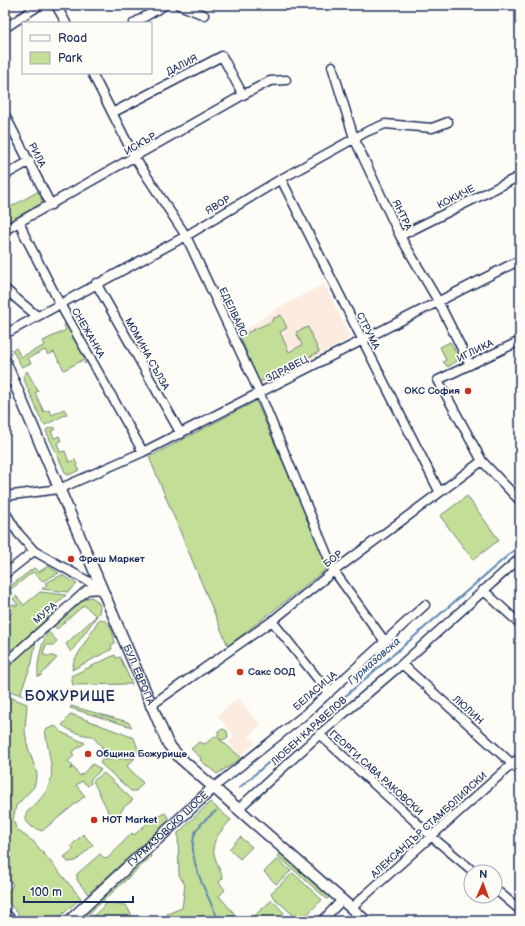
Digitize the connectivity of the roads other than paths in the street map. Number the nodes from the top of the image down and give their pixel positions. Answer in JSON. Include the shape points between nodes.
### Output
{"nodes":[{"id":1,"x":40,"y":5,"type":"edge"},
{"id":2,"x":56,"y":5,"type":"edge"},
{"id":3,"x":165,"y":5,"type":"edge"},
{"id":4,"x":178,"y":5,"type":"edge"},
{"id":5,"x":204,"y":15,"type":"dead end"},
{"id":6,"x":65,"y":22,"type":"edge"},
{"id":7,"x":136,"y":22,"type":"edge"},
{"id":8,"x":5,"y":28,"type":"edge"},
{"id":9,"x":332,"y":66,"type":"dead end"},
{"id":10,"x":92,"y":74,"type":"edge"},
{"id":11,"x":286,"y":80,"type":"dead end"},
{"id":12,"x":243,"y":95,"type":"junction"},
{"id":13,"x":112,"y":113,"type":"junction"},
{"id":14,"x":5,"y":115,"type":"edge"},
{"id":15,"x":448,"y":122,"type":"dead end"},
{"id":16,"x":354,"y":138,"type":"junction"},
{"id":17,"x":135,"y":158,"type":"junction"},
{"id":18,"x":30,"y":161,"type":"junction"},
{"id":19,"x":5,"y":175,"type":"edge"},
{"id":20,"x":520,"y":176,"type":"edge"},
{"id":21,"x":281,"y":179,"type":"junction"},
{"id":22,"x":51,"y":205,"type":"junction"},
{"id":23,"x":20,"y":222,"type":"junction"},
{"id":24,"x":5,"y":230,"type":"edge"},
{"id":25,"x":186,"y":236,"type":"junction"},
{"id":26,"x":400,"y":236,"type":"junction"},
{"id":27,"x":520,"y":260,"type":"edge"},
{"id":28,"x":96,"y":283,"type":"junction"},
{"id":29,"x":5,"y":289,"type":"edge"},
{"id":30,"x":438,"y":301,"type":"junction"},
{"id":31,"x":60,"y":304,"type":"junction"},
{"id":32,"x":37,"y":316,"type":"junction"},
{"id":33,"x":5,"y":334,"type":"edge"},
{"id":34,"x":520,"y":341,"type":"edge"},
{"id":35,"x":362,"y":342,"type":"junction"},
{"id":36,"x":5,"y":361,"type":"edge"},
{"id":37,"x":470,"y":364,"type":"junction"},
{"id":38,"x":260,"y":394,"type":"junction"},
{"id":39,"x":181,"y":434,"type":"junction"},
{"id":40,"x":143,"y":452,"type":"junction"},
{"id":41,"x":482,"y":461,"type":"junction"},
{"id":42,"x":59,"y":488,"type":"junction"},
{"id":43,"x":439,"y":491,"type":"junction"},
{"id":44,"x":5,"y":496,"type":"edge"},
{"id":45,"x":520,"y":501,"type":"edge"},
{"id":46,"x":5,"y":512,"type":"edge"},
{"id":47,"x":34,"y":551,"type":"junction"},
{"id":48,"x":520,"y":558,"type":"edge"},
{"id":49,"x":334,"y":571,"type":"junction"},
{"id":50,"x":5,"y":574,"type":"edge"},
{"id":51,"x":102,"y":589,"type":"junction"},
{"id":52,"x":483,"y":590,"type":"junction"},
{"id":53,"x":425,"y":605,"type":"dead end"},
{"id":54,"x":272,"y":621,"type":"junction"},
{"id":55,"x":520,"y":624,"type":"edge"},
{"id":56,"x":386,"y":642,"type":"junction"},
{"id":57,"x":5,"y":663,"type":"edge"},
{"id":58,"x":402,"y":664,"type":"junction"},
{"id":59,"x":329,"y":693,"type":"junction"},
{"id":60,"x":150,"y":706,"type":"junction"},
{"id":61,"x":319,"y":734,"type":"junction"},
{"id":62,"x":520,"y":757,"type":"edge"},
{"id":63,"x":512,"y":764,"type":"junction"},
{"id":64,"x":520,"y":771,"type":"edge"},
{"id":65,"x":214,"y":787,"type":"junction"},
{"id":66,"x":238,"y":809,"type":"junction"},
{"id":67,"x":431,"y":836,"type":"junction"},
{"id":68,"x":464,"y":864,"type":"edge"},
{"id":69,"x":503,"y":896,"type":"edge"},
{"id":70,"x":342,"y":900,"type":"junction"},
{"id":71,"x":351,"y":908,"type":"junction"},
{"id":72,"x":520,"y":910,"type":"edge"},
{"id":73,"x":5,"y":913,"type":"edge"},
{"id":74,"x":12,"y":921,"type":"edge"},
{"id":75,"x":69,"y":921,"type":"edge"},
{"id":76,"x":322,"y":921,"type":"edge"},
{"id":77,"x":366,"y":921,"type":"edge"}],
"edges":[{"from":1,"to":8,"type":"street"},
{"from":2,"to":6,"type":"street"},
{"from":3,"to":7,"type":"street"},
{"from":4,"to":5,"type":"street"},
{"from":9,"to":16,"type":"street","name":"ЯНТРА"},
{"from":10,"to":13,"type":"street","name":"ЕДЕЛВАЙС"},
{"from":11,"to":12,"type":"street","name":"ИСКЪР","via":[[270,81]]},
{"from":12,"to":13,"type":"street","name":"ДАЛИЯ","via":[[222,56]]},
{"from":12,"to":17,"type":"street","name":"ИСКЪР"},
{"from":13,"to":17,"type":"street","name":"ЕДЕЛВАЙС"},
{"from":14,"to":18,"type":"street","name":"РИЛА"},
{"from":15,"to":16,"type":"street","name":"ЯВОР","via":[[432,128],[386,124]]},
{"from":16,"to":21,"type":"street","name":"ЯВОР"},
{"from":16,"to":26,"type":"street","name":"ЯНТРА"},
{"from":17,"to":22,"type":"street","name":"ИСКЪР"},
{"from":17,"to":25,"type":"street","name":"ЕДЕЛВАЙС"},
{"from":18,"to":19,"type":"street"},
{"from":18,"to":22,"type":"street","name":"РИЛА"},
{"from":20,"to":26,"type":"street","name":"КОКИЧЕ"},
{"from":21,"to":25,"type":"street","name":"ЯВОР"},
{"from":21,"to":35,"type":"street","name":"СТРУМА"},
{"from":22,"to":23,"type":"street","name":"ИСКЪР"},
{"from":23,"to":24,"type":"street","name":"ИСКЪР"},
{"from":23,"to":31,"type":"street","name":"СНЕЖАНКА"},
{"from":25,"to":28,"type":"street","name":"ЯВОР"},
{"from":25,"to":38,"type":"street","name":"ЕДЕЛВАЙС"},
{"from":26,"to":30,"type":"street","name":"ЯНТРА"},
{"from":27,"to":30,"type":"street","name":"ЗДРАВЕЦ"},
{"from":28,"to":31,"type":"street","name":"ЯВОР"},
{"from":28,"to":39,"type":"street","name":"МОМИНА СЪЛЗА"},
{"from":29,"to":32,"type":"street"},
{"from":30,"to":35,"type":"street","name":"ЗДРАВЕЦ"},
{"from":30,"to":37,"type":"street","name":"ЯНТРА"},
{"from":31,"to":32,"type":"street","name":"ЯВОР"},
{"from":31,"to":40,"type":"street","name":"СНЕЖАНКА"},
{"from":32,"to":33,"type":"street","name":"ЯВОР"},
{"from":34,"to":37,"type":"street","name":"ИГЛИКА"},
{"from":35,"to":38,"type":"street","name":"ЗДРАВЕЦ"},
{"from":35,"to":43,"type":"street","name":"СТРУМА"},
{"from":36,"to":42,"type":"street","name":"БУЛ. ЕВРОПА"},
{"from":37,"to":41,"type":"street","name":"ИГЛИКА","via":[[438,380]]},
{"from":38,"to":39,"type":"street","name":"ЗДРАВЕЦ"},
{"from":38,"to":49,"type":"street","name":"ЕДЕЛВАЙС"},
{"from":39,"to":40,"type":"street","name":"ЗДРАВЕЦ"},
{"from":40,"to":42,"type":"street","name":"ЗДРАВЕЦ"},
{"from":41,"to":43,"type":"street","name":"БОР"},
{"from":41,"to":45,"type":"street"},
{"from":42,"to":44,"type":"street","name":"ЗДРАВЕЦ"},
{"from":42,"to":51,"type":"street","name":"БУЛ. ЕВРОПА"},
{"from":43,"to":49,"type":"street","name":"БОР"},
{"from":46,"to":47,"type":"street","via":[[18,533]]},
{"from":47,"to":50,"type":"street"},
{"from":47,"to":51,"type":"street"},
{"from":48,"to":52,"type":"street","name":"ЛЮБЕН КАРАВЕЛОВ"},
{"from":49,"to":54,"type":"street","name":"БОР"},
{"from":49,"to":56,"type":"street","name":"ЕДЕЛВАЙС"},
{"from":51,"to":57,"type":"street","name":"МУРА","via":[[86,590]]},
{"from":51,"to":60,"type":"street","name":"БУЛ. ЕВРОПА"},
{"from":52,"to":55,"type":"street"},
{"from":52,"to":58,"type":"street","name":"ЛЮБЕН КАРАВЕЛОВ"},
{"from":53,"to":56,"type":"street","name":"БЕЛАСИЦА"},
{"from":54,"to":59,"type":"street"},
{"from":54,"to":60,"type":"street","name":"БОР"},
{"from":56,"to":59,"type":"street","name":"БЕЛАСИЦА"},
{"from":58,"to":61,"type":"street","name":"ЛЮБЕН КАРАВЕЛОВ"},
{"from":58,"to":63,"type":"street","name":"ЛЮЛИН"},
{"from":59,"to":65,"type":"street","name":"БЕЛАСИЦА"},
{"from":60,"to":65,"type":"street","name":"БУЛ. ЕВРОПА","via":[[172,750]]},
{"from":61,"to":66,"type":"street","name":"ЛЮБЕН КАРАВЕЛОВ"},
{"from":61,"to":67,"type":"street","name":"ГЕОРГИ САВА РАКОВСКИ"},
{"from":62,"to":63,"type":"street","name":"АЛЕКСАНДЪР СТАМБОЛИЙСКИ"},
{"from":63,"to":64,"type":"street","name":"ЛЮЛИН"},
{"from":63,"to":67,"type":"street","name":"АЛЕКСАНДЪР СТАМБОЛИЙСКИ"},
{"from":65,"to":66,"type":"street","name":"БУЛ. ЕВРОПА"},
{"from":65,"to":75,"type":"street","name":"ГУРМАЗОВСКО ШОСЕ"},
{"from":66,"to":70,"type":"street","name":"БУЛ. ЕВРОПА"},
{"from":67,"to":68,"type":"street","name":"ГЕОРГИ САВА РАКОВСКИ"},
{"from":67,"to":71,"type":"street","name":"АЛЕКСАНДЪР СТАМБОЛИЙСКИ"},
{"from":69,"to":72,"type":"street"},
{"from":70,"to":71,"type":"street","name":"БУЛ. ЕВРОПА"},
{"from":70,"to":76,"type":"street"},
{"from":71,"to":77,"type":"street","name":"БУЛ. ЕВРОПА"},
{"from":73,"to":74,"type":"street"}]}
